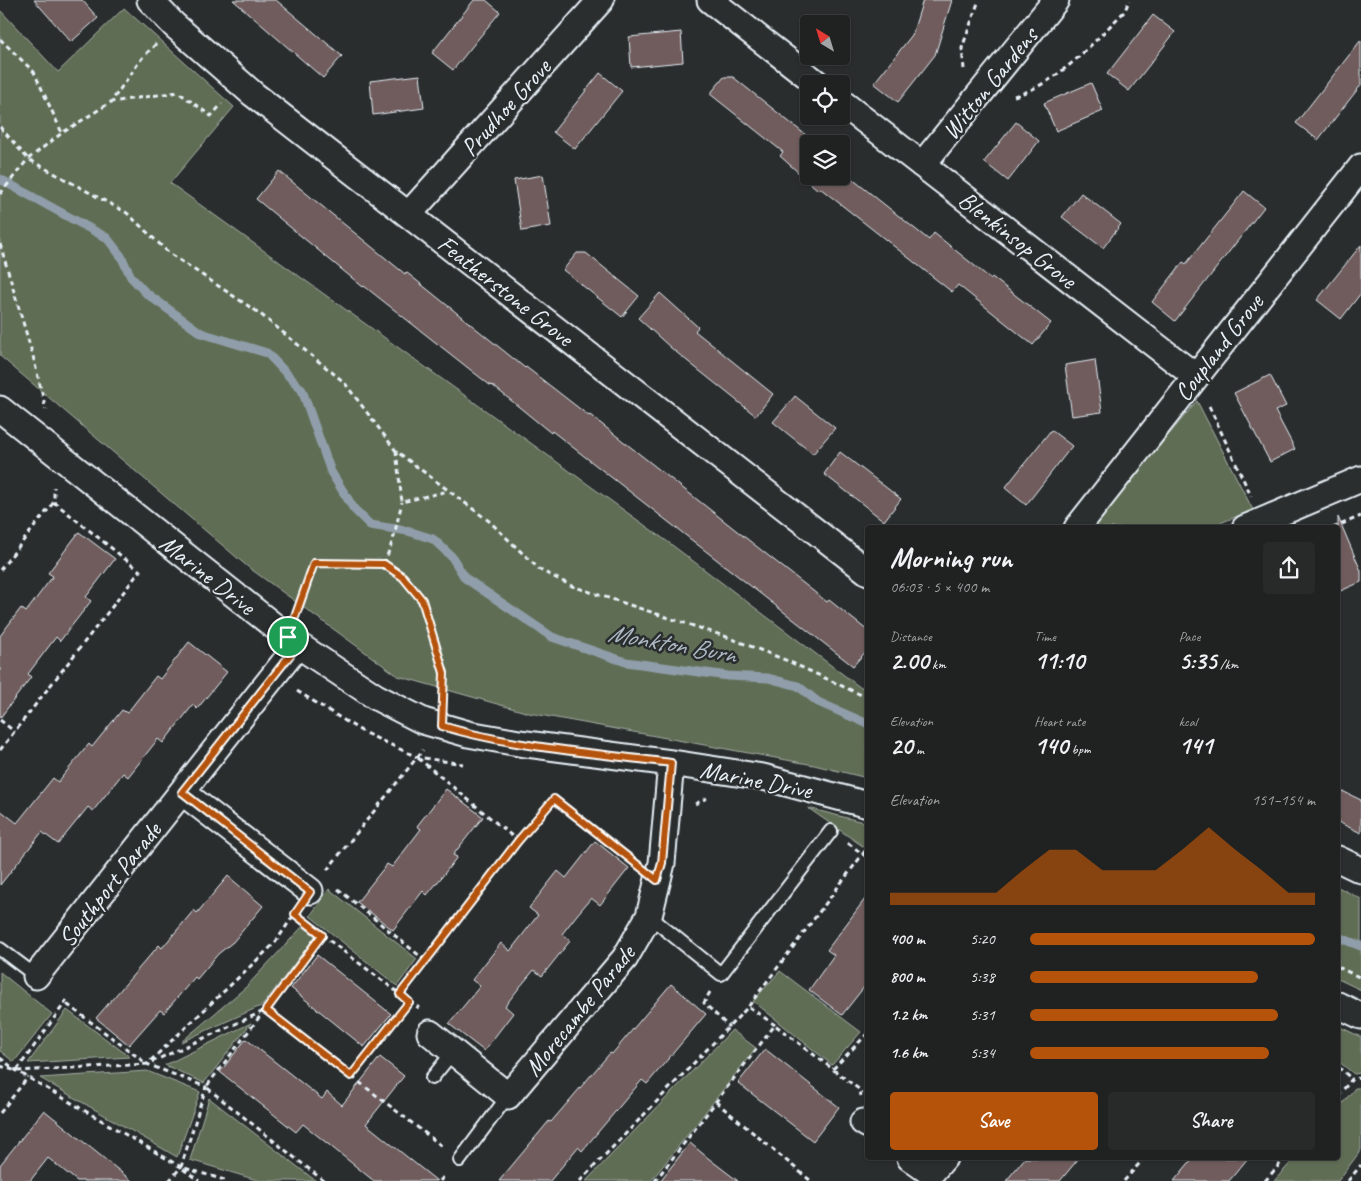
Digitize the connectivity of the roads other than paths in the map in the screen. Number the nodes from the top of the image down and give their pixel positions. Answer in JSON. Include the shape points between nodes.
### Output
{"nodes":[{"id":1,"x":150,"y":0,"type":"edge"},
{"id":2,"x":601,"y":0,"type":"edge"},
{"id":3,"x":710,"y":0,"type":"edge"},
{"id":4,"x":1056,"y":0,"type":"edge"},
{"id":5,"x":806,"y":75,"type":"edge"},
{"id":6,"x":850,"y":109,"type":"edge"},
{"id":7,"x":922,"y":165,"type":"junction"},
{"id":8,"x":1361,"y":167,"type":"edge"},
{"id":9,"x":409,"y":214,"type":"junction"},
{"id":10,"x":1195,"y":376,"type":"junction"},
{"id":11,"x":0,"y":409,"type":"edge"},
{"id":12,"x":1361,"y":479,"type":"edge"},
{"id":13,"x":1254,"y":524,"type":"edge"},
{"id":14,"x":1079,"y":525,"type":"edge"},
{"id":15,"x":865,"y":570,"type":"edge"},
{"id":16,"x":293,"y":641,"type":"junction"},
{"id":17,"x":671,"y":763,"type":"junction"},
{"id":18,"x":182,"y":792,"type":"junction"},
{"id":19,"x":865,"y":804,"type":"edge"},
{"id":20,"x":831,"y":832,"type":"dead end"},
{"id":21,"x":1340,"y":860,"type":"edge"},
{"id":22,"x":1361,"y":870,"type":"edge"},
{"id":23,"x":316,"y":884,"type":"road end"},
{"id":24,"x":649,"y":916,"type":"junction"},
{"id":25,"x":0,"y":949,"type":"edge"},
{"id":26,"x":36,"y":976,"type":"joint"},
{"id":27,"x":1340,"y":1006,"type":"edge"},
{"id":28,"x":1361,"y":1016,"type":"edge"},
{"id":29,"x":430,"y":1033,"type":"dead end"},
{"id":30,"x":453,"y":1052,"type":"junction"},
{"id":31,"x":432,"y":1078,"type":"dead end"},
{"id":32,"x":508,"y":1096,"type":"junction"},
{"id":33,"x":460,"y":1160,"type":"road end"},
{"id":34,"x":914,"y":1160,"type":"edge"},
{"id":35,"x":934,"y":1171,"type":"edge"}],
"edges":[{"from":1,"to":9,"type":"street","name":"Featherstone Grove","via":[[241,83]]},
{"from":2,"to":9,"type":"street","name":"Prudhoe Grove"},
{"from":3,"to":5,"type":"street"},
{"from":4,"to":7,"type":"street","name":"Witton Gardens"},
{"from":6,"to":7,"type":"street","name":"Blenkinsop Grove"},
{"from":7,"to":10,"type":"street","name":"Blenkinsop Grove"},
{"from":8,"to":10,"type":"street","name":"Coupland Grove"},
{"from":9,"to":15,"type":"street","name":"Featherstone Grove"},
{"from":10,"to":14,"type":"street","name":"Coupland Grove"},
{"from":11,"to":16,"type":"street","name":"Marine Drive"},
{"from":12,"to":13,"type":"street"},
{"from":16,"to":17,"type":"street","name":"Marine Drive","via":[[376,697],[423,721],[468,734],[519,743]]},
{"from":16,"to":18,"type":"street","name":"Southport Parade"},
{"from":17,"to":19,"type":"street","name":"Marine Drive","via":[[763,777]]},
{"from":17,"to":24,"type":"street","name":"Morecambe Parade","via":[[662,863]]},
{"from":18,"to":23,"type":"street"},
{"from":18,"to":26,"type":"street","name":"Southport Parade"},
{"from":20,"to":24,"type":"lane","via":[[721,974]]},
{"from":21,"to":22,"type":"street"},
{"from":24,"to":32,"type":"street","name":"Morecambe Parade","via":[[625,958]]},
{"from":25,"to":26,"type":"lane"},
{"from":27,"to":28,"type":"street"},
{"from":29,"to":30,"type":"street","name":"Morecambe Parade"},
{"from":30,"to":31,"type":"lane"},
{"from":30,"to":32,"type":"street","name":"Morecambe Parade"},
{"from":32,"to":33,"type":"lane"},
{"from":34,"to":35,"type":"street"}]}
